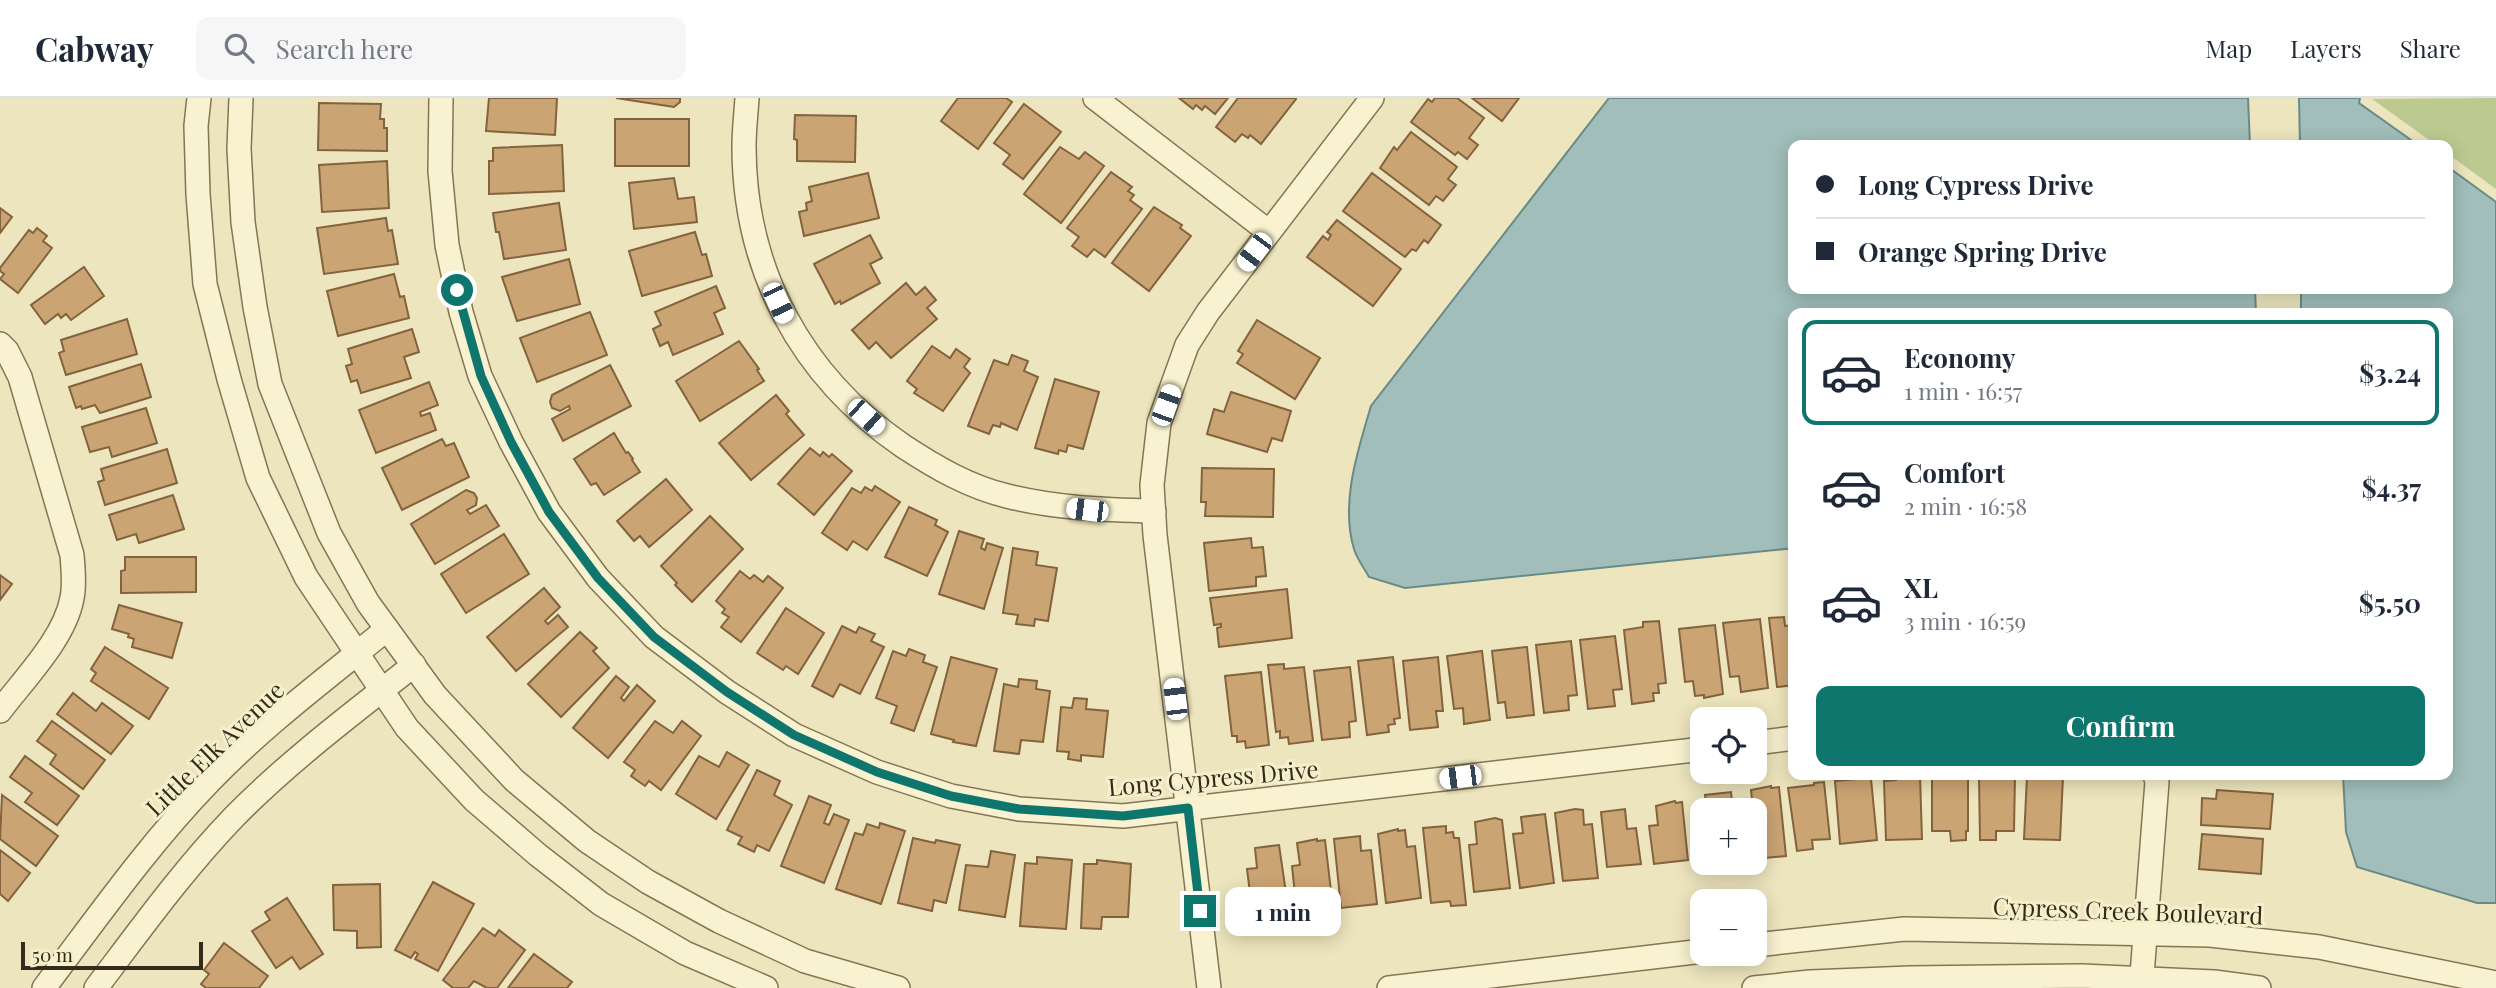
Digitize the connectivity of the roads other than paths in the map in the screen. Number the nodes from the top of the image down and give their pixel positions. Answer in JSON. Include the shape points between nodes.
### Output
{"nodes":[{"id":1,"x":199,"y":98,"type":"edge"},
{"id":2,"x":241,"y":98,"type":"edge"},
{"id":3,"x":441,"y":98,"type":"edge"},
{"id":4,"x":747,"y":98,"type":"edge"},
{"id":5,"x":1095,"y":98,"type":"edge"},
{"id":6,"x":1372,"y":98,"type":"edge"},
{"id":7,"x":1269,"y":232,"type":"junction"},
{"id":8,"x":0,"y":344,"type":"edge"},
{"id":9,"x":1154,"y":511,"type":"junction"},
{"id":10,"x":387,"y":629,"type":"junction"},
{"id":11,"x":357,"y":654,"type":"junction"},
{"id":12,"x":414,"y":665,"type":"junction"},
{"id":13,"x":382,"y":691,"type":"junction"},
{"id":14,"x":0,"y":711,"type":"edge"},
{"id":15,"x":1788,"y":739,"type":"edge"},
{"id":16,"x":1767,"y":741,"type":"edge"},
{"id":17,"x":1690,"y":750,"type":"edge"},
{"id":18,"x":2156,"y":780,"type":"edge"},
{"id":19,"x":1188,"y":808,"type":"junction"},
{"id":20,"x":2145,"y":933,"type":"junction"},
{"id":21,"x":1767,"y":944,"type":"edge"},
{"id":22,"x":1690,"y":953,"type":"edge"},
{"id":23,"x":2141,"y":983,"type":"edge"},
{"id":24,"x":2496,"y":983,"type":"edge"},
{"id":25,"x":44,"y":988,"type":"edge"},
{"id":26,"x":96,"y":988,"type":"edge"},
{"id":27,"x":766,"y":988,"type":"edge"},
{"id":28,"x":898,"y":988,"type":"edge"},
{"id":29,"x":1209,"y":988,"type":"edge"},
{"id":30,"x":1389,"y":988,"type":"edge"},
{"id":31,"x":1754,"y":988,"type":"edge"},
{"id":32,"x":2259,"y":988,"type":"edge"}],
"edges":[{"from":1,"to":11,"type":"street","via":[[198,194],[205,284],[229,380],[258,478],[306,577]]},
{"from":2,"to":10,"type":"street","via":[[243,222],[270,384],[329,533]]},
{"from":3,"to":19,"type":"street","name":"Long Cypress Drive","via":[[440,171],[447,246],[481,376],[549,512],[598,578],[654,637],[794,735],[877,772],[951,796],[1019,809],[1123,816]]},
{"from":4,"to":9,"type":"street","via":[[744,146],[756,247],[787,322],[838,392],[880,430],[933,466],[1005,496],[1087,510]]},
{"from":5,"to":7,"type":"street"},
{"from":6,"to":7,"type":"street"},
{"from":7,"to":9,"type":"street","via":[[1187,345],[1159,424]]},
{"from":8,"to":14,"type":"street","via":[[20,377],[72,555],[74,582],[61,631]]},
{"from":9,"to":19,"type":"street"},
{"from":10,"to":11,"type":"street","name":"Little Elk Avenue"},
{"from":10,"to":12,"type":"street"},
{"from":11,"to":13,"type":"street"},
{"from":11,"to":25,"type":"street","name":"Little Elk Avenue","via":[[211,780],[156,841]]},
{"from":12,"to":13,"type":"street"},
{"from":12,"to":28,"type":"street","via":[[435,695],[514,780],[607,855],[719,921],[793,955]]},
{"from":13,"to":26,"type":"street","via":[[285,768],[233,818]]},
{"from":13,"to":27,"type":"street","via":[[407,728],[474,800],[601,904],[685,953]]},
{"from":15,"to":16,"type":"street"},
{"from":17,"to":19,"type":"street","name":"Long Cypress Drive"},
{"from":18,"to":20,"type":"street"},
{"from":19,"to":29,"type":"street"},
{"from":20,"to":21,"type":"street","name":"Cypress Creek Boulevard","via":[[1904,929]]},
{"from":20,"to":23,"type":"street"},
{"from":20,"to":24,"type":"street","name":"Cypress Creek Boulevard","via":[[2319,947]]},
{"from":22,"to":30,"type":"street"},
{"from":23,"to":31,"type":"street","via":[[2082,976],[1910,978]]},
{"from":23,"to":32,"type":"street","via":[[2214,982]]}]}
